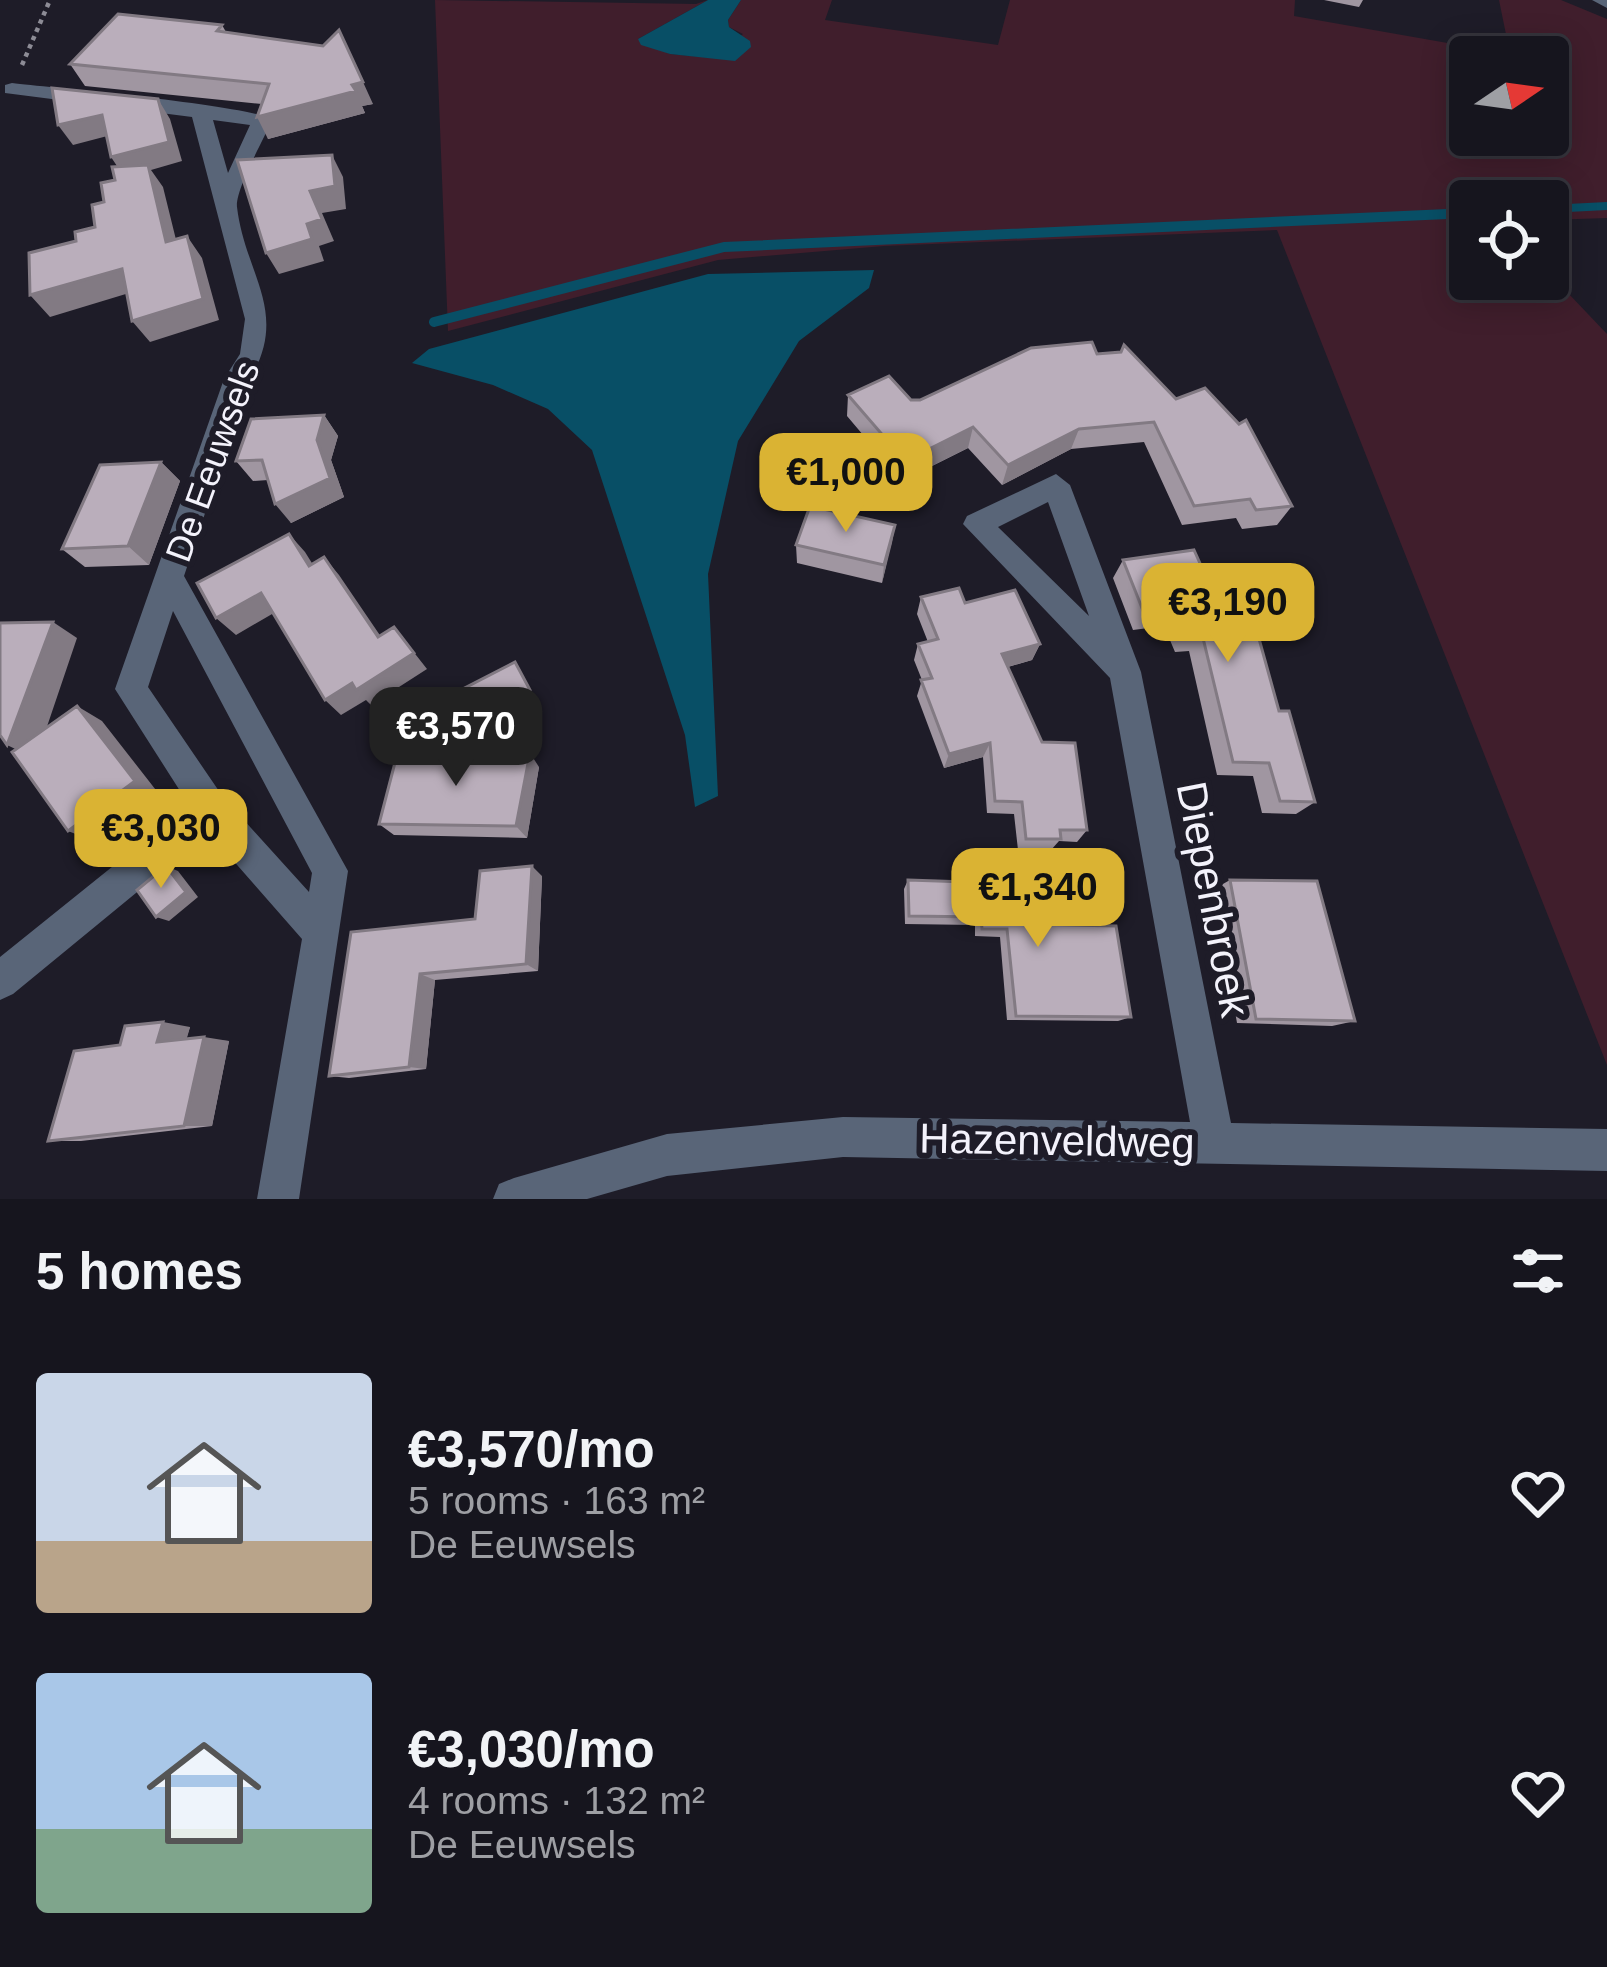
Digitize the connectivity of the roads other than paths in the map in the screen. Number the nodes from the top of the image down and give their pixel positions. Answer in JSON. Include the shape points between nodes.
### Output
{"nodes":[{"id":1,"x":11,"y":89,"type":"road end"},
{"id":2,"x":200,"y":112,"type":"junction"},
{"id":3,"x":225,"y":204,"type":"junction"},
{"id":4,"x":170,"y":578,"type":"junction"},
{"id":5,"x":1124,"y":672,"type":"junction"},
{"id":6,"x":212,"y":809,"type":"junction"},
{"id":7,"x":321,"y":933,"type":"junction"},
{"id":8,"x":0,"y":981,"type":"edge"},
{"id":9,"x":1214,"y":1143,"type":"junction"},
{"id":10,"x":1607,"y":1150,"type":"edge"},
{"id":11,"x":278,"y":1199,"type":"edge"},
{"id":12,"x":514,"y":1199,"type":"edge"}],
"edges":[{"from":1,"to":2,"type":"street"},
{"from":2,"to":3,"type":"street","name":"De Eeuwsels"},
{"from":2,"to":3,"type":"street","via":[[262,120]]},
{"from":3,"to":4,"type":"street","name":"De Eeuwsels","via":[[257,319],[252,354]]},
{"from":4,"to":6,"type":"street","name":"De Eeuwsels","via":[[131,689]]},
{"from":4,"to":7,"type":"street","name":"De Eeuwsels","via":[[329,871]]},
{"from":5,"to":5,"type":"street","name":"Diepenbroek","via":[[1056,485],[976,524],[993,541]]},
{"from":5,"to":9,"type":"street","name":"Diepenbroek"},
{"from":6,"to":7,"type":"street","name":"De Eeuwsels"},
{"from":6,"to":8,"type":"street"},
{"from":7,"to":11,"type":"street","name":"De Eeuwsels"},
{"from":9,"to":10,"type":"street","name":"Hazenveldweg"},
{"from":9,"to":12,"type":"street","name":"Hazenveldweg","via":[[843,1137],[668,1155]]}]}
